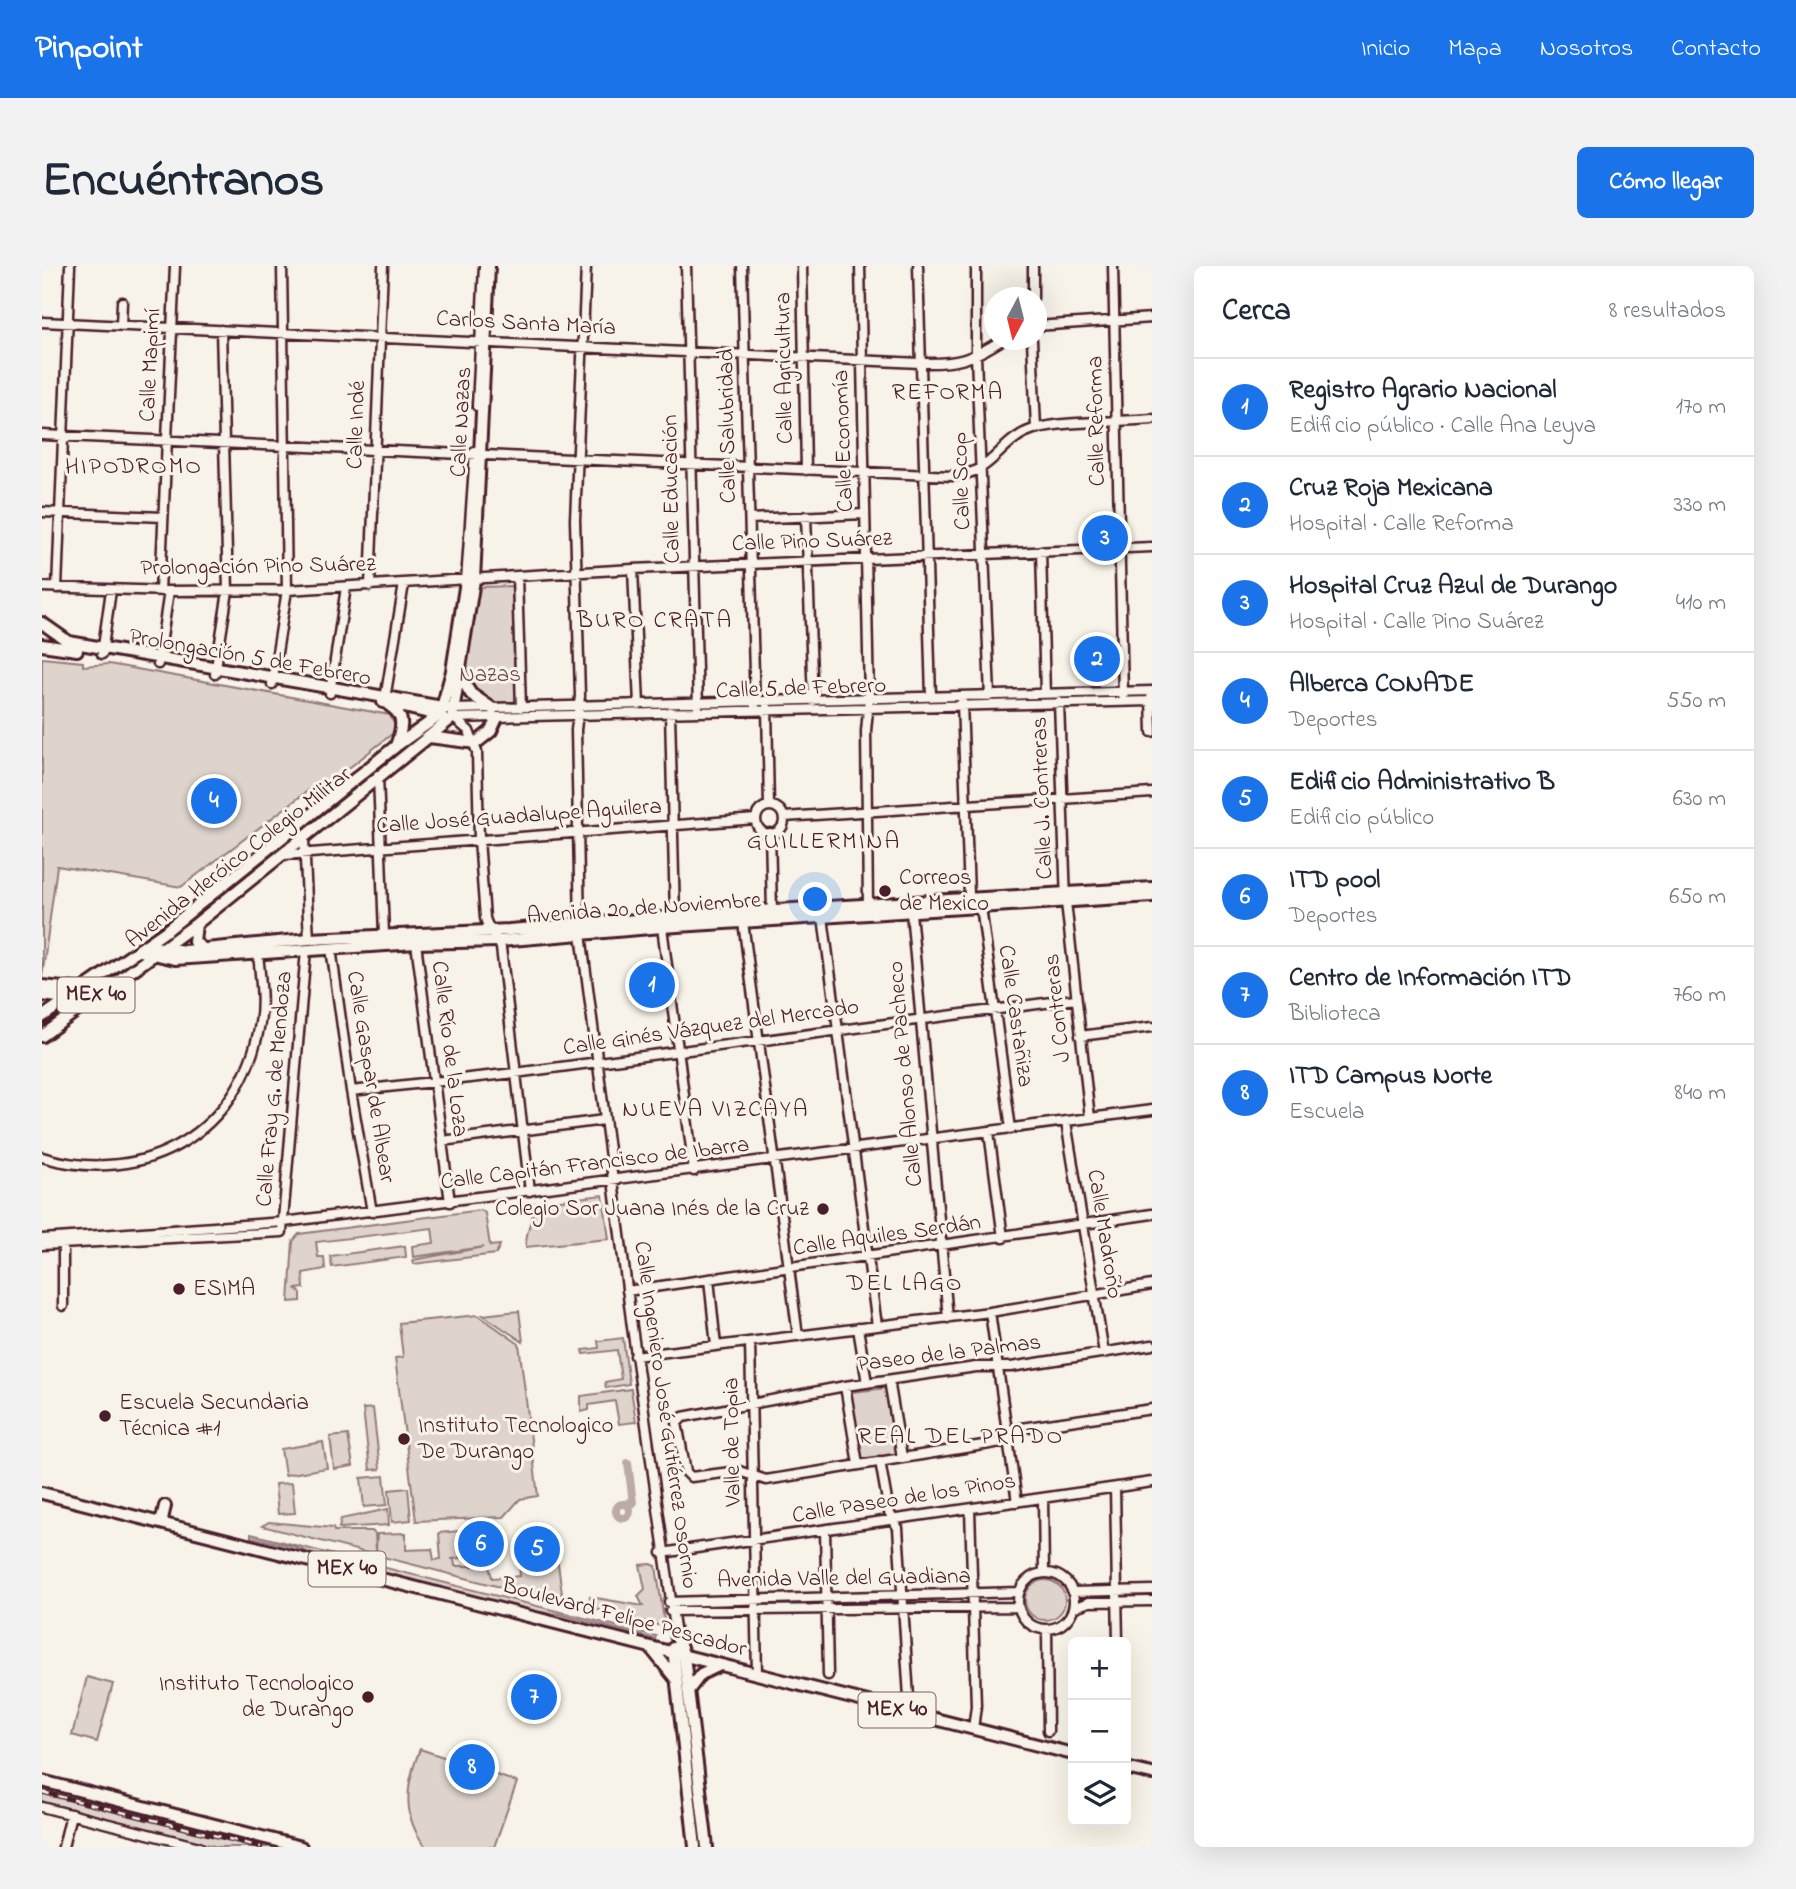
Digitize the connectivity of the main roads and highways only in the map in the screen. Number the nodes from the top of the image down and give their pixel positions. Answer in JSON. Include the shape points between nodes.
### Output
{"nodes":[{"id":1,"x":486,"y":266,"type":"edge"},
{"id":2,"x":470,"y":580,"type":"junction"},
{"id":3,"x":42,"y":623,"type":"edge"},
{"id":4,"x":47,"y":646,"type":"edge"},
{"id":5,"x":103,"y":651,"type":"junction"},
{"id":6,"x":460,"y":676,"type":"junction"},
{"id":7,"x":385,"y":699,"type":"junction"},
{"id":8,"x":447,"y":712,"type":"junction"},
{"id":9,"x":429,"y":737,"type":"junction"},
{"id":10,"x":397,"y":746,"type":"junction"},
{"id":11,"x":1152,"y":888,"type":"edge"},
{"id":12,"x":1152,"y":896,"type":"edge"},
{"id":13,"x":1065,"y":897,"type":"junction"},
{"id":14,"x":196,"y":924,"type":"junction"},
{"id":15,"x":581,"y":930,"type":"junction"},
{"id":16,"x":308,"y":944,"type":"junction"},
{"id":17,"x":149,"y":950,"type":"junction"},
{"id":18,"x":206,"y":952,"type":"junction"},
{"id":19,"x":42,"y":987,"type":"edge"},
{"id":20,"x":48,"y":995,"type":"edge"},
{"id":21,"x":87,"y":995,"type":"junction"},
{"id":22,"x":69,"y":999,"type":"junction"},
{"id":23,"x":58,"y":1007,"type":"junction"},
{"id":24,"x":45,"y":1027,"type":"edge"},
{"id":25,"x":42,"y":1493,"type":"edge"},
{"id":26,"x":165,"y":1506,"type":"dead end"},
{"id":27,"x":161,"y":1523,"type":"junction"},
{"id":28,"x":676,"y":1635,"type":"road end"},
{"id":29,"x":650,"y":1647,"type":"junction"},
{"id":30,"x":679,"y":1655,"type":"junction"},
{"id":31,"x":720,"y":1665,"type":"junction"},
{"id":32,"x":676,"y":1681,"type":"junction"},
{"id":33,"x":688,"y":1691,"type":"junction"},
{"id":34,"x":1068,"y":1753,"type":"edge"},
{"id":35,"x":1131,"y":1769,"type":"edge"},
{"id":36,"x":1152,"y":1774,"type":"edge"},
{"id":37,"x":42,"y":1781,"type":"edge"},
{"id":38,"x":301,"y":1847,"type":"edge"},
{"id":39,"x":695,"y":1847,"type":"edge"},
{"id":40,"x":708,"y":1847,"type":"edge"}],
"edges":[{"from":1,"to":2,"type":"main road","name":"Calle Nazas"},
{"from":2,"to":6,"type":"main road"},
{"from":2,"to":8,"type":"main road"},
{"from":3,"to":5,"type":"main road","name":"Prolongación 5 de Febrero","via":[[69,642]]},
{"from":4,"to":5,"type":"main road","name":"Prolongación 5 de Febrero"},
{"from":5,"to":7,"type":"main road","name":"Prolongación 5 de Febrero"},
{"from":6,"to":8,"type":"main road"},
{"from":6,"to":9,"type":"main road","via":[[471,694],[495,714],[488,736],[476,743]]},
{"from":7,"to":8,"type":"main road","name":"Prolongación 5 de Febrero"},
{"from":7,"to":10,"type":"main road","via":[[400,715]]},
{"from":8,"to":9,"type":"main road","name":"Avenida Heróico Colegio Militar"},
{"from":8,"to":10,"type":"main road","name":"Avenida Heróico Colegio Militar"},
{"from":9,"to":14,"type":"main road","name":"Avenida Heróico Colegio Militar"},
{"from":10,"to":17,"type":"main road","name":"Avenida Heróico Colegio Militar"},
{"from":11,"to":13,"type":"main road","name":"Avenida 20 de Noviembre"},
{"from":12,"to":13,"type":"main road","name":"Avenida 20 de Noviembre"},
{"from":13,"to":15,"type":"main road","name":"Avenida 20 de Noviembre","via":[[979,908]]},
{"from":13,"to":15,"type":"main road","name":"Avenida 20 de Noviembre","via":[[676,916]]},
{"from":14,"to":17,"type":"main road","name":"Avenida Heróico Colegio Militar"},
{"from":14,"to":18,"type":"main road","via":[[194,942]]},
{"from":15,"to":16,"type":"main road","name":"Avenida 20 de Noviembre","via":[[384,935]]},
{"from":15,"to":16,"type":"main road","name":"Avenida 20 de Noviembre","via":[[499,941],[331,948]]},
{"from":16,"to":18,"type":"main road","name":"Avenida 20 de Noviembre"},
{"from":16,"to":18,"type":"main road","name":"Avenida 20 de Noviembre","via":[[258,953]]},
{"from":17,"to":18,"type":"main road","name":"Avenida 20 de Noviembre","via":[[168,959]]},
{"from":17,"to":21,"type":"main road","name":"Avenida Heróico Colegio Militar","number":"MEX 40"},
{"from":17,"to":21,"type":"main road","name":"Avenida Heróico Colegio Militar","number":"MEX 40","via":[[102,990]]},
{"from":19,"to":20,"type":"main road"},
{"from":19,"to":21,"type":"main road"},
{"from":20,"to":22,"type":"main road"},
{"from":20,"to":23,"type":"main road"},
{"from":21,"to":22,"type":"main road","name":"Avenida Heróico Colegio Militar","number":"MEX 40"},
{"from":21,"to":24,"type":"main road","name":"Avenida Heróico Colegio Militar","number":"MEX 40"},
{"from":22,"to":23,"type":"main road","name":"Avenida Heróico Colegio Militar","number":"MEX 40"},
{"from":23,"to":24,"type":"main road"},
{"from":25,"to":27,"type":"main road","name":"Boulevard Felipe Pescador","number":"MEX 40"},
{"from":26,"to":27,"type":"main road"},
{"from":27,"to":29,"type":"main road","name":"Boulevard Felipe Pescador","number":"MEX 40"},
{"from":28,"to":30,"type":"main road","name":"Calle Ingeniero José Gutiérrez Osornio"},
{"from":29,"to":30,"type":"main road","name":"Boulevard Felipe Pescador","number":"MEX 40"},
{"from":29,"to":32,"type":"main road"},
{"from":30,"to":31,"type":"main road","name":"Boulevard Felipe Pescador","number":"MEX 40"},
{"from":30,"to":32,"type":"main road"},
{"from":30,"to":33,"type":"main road"},
{"from":31,"to":33,"type":"main road","via":[[701,1674]]},
{"from":31,"to":34,"type":"main road","name":"Boulevard Felipe Pescador","number":"MEX 40"},
{"from":32,"to":39,"type":"main road"},
{"from":33,"to":40,"type":"main road"},
{"from":35,"to":36,"type":"main road"},
{"from":37,"to":38,"type":"main road"}]}
